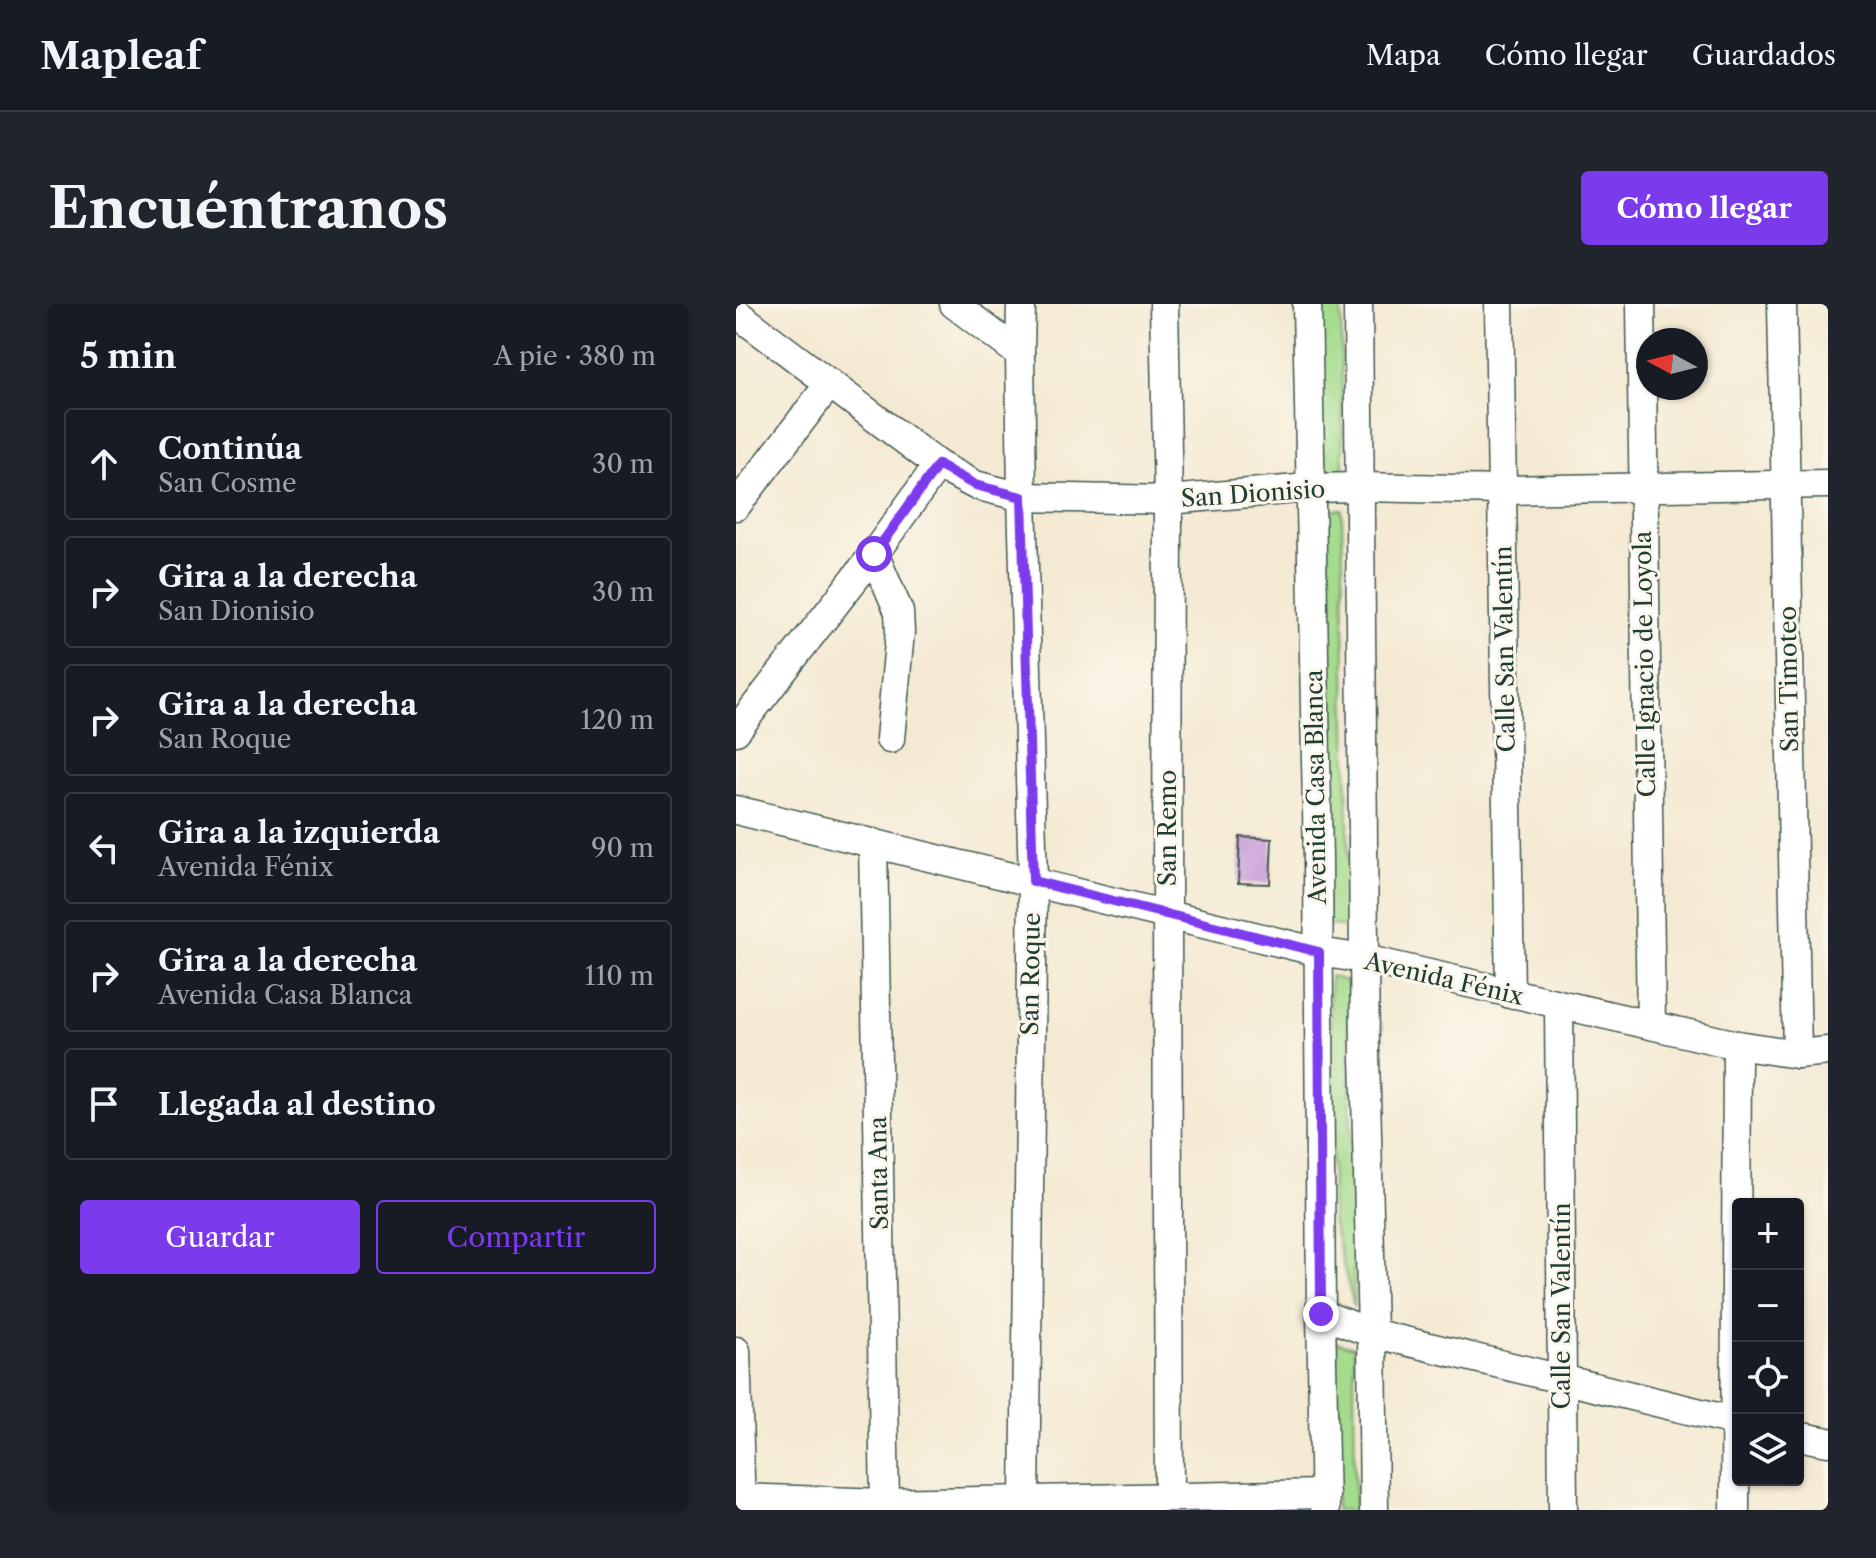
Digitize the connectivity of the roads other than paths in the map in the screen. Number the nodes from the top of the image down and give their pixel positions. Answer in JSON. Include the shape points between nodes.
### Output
{"nodes":[{"id":1,"x":954,"y":304,"type":"edge"},
{"id":2,"x":1021,"y":304,"type":"edge"},
{"id":3,"x":1164,"y":304,"type":"edge"},
{"id":4,"x":1307,"y":304,"type":"edge"},
{"id":5,"x":1358,"y":304,"type":"edge"},
{"id":6,"x":1499,"y":304,"type":"edge"},
{"id":7,"x":1641,"y":304,"type":"edge"},
{"id":8,"x":1782,"y":304,"type":"edge"},
{"id":9,"x":736,"y":313,"type":"edge"},
{"id":10,"x":1020,"y":354,"type":"junction"},
{"id":11,"x":830,"y":383,"type":"junction"},
{"id":12,"x":938,"y":465,"type":"junction"},
{"id":13,"x":1828,"y":484,"type":"edge"},
{"id":14,"x":1785,"y":485,"type":"junction"},
{"id":15,"x":1360,"y":487,"type":"junction"},
{"id":16,"x":1643,"y":487,"type":"junction"},
{"id":17,"x":1309,"y":488,"type":"junction"},
{"id":18,"x":1502,"y":490,"type":"junction"},
{"id":19,"x":1022,"y":497,"type":"junction"},
{"id":20,"x":1168,"y":500,"type":"junction"},
{"id":21,"x":736,"y":506,"type":"edge"},
{"id":22,"x":874,"y":554,"type":"junction"},
{"id":23,"x":736,"y":731,"type":"edge"},
{"id":24,"x":890,"y":739,"type":"dead end"},
{"id":25,"x":736,"y":810,"type":"edge"},
{"id":26,"x":873,"y":843,"type":"junction"},
{"id":27,"x":1033,"y":881,"type":"junction"},
{"id":28,"x":1167,"y":915,"type":"junction"},
{"id":29,"x":1319,"y":952,"type":"junction"},
{"id":30,"x":1364,"y":959,"type":"junction"},
{"id":31,"x":1510,"y":994,"type":"junction"},
{"id":32,"x":1559,"y":1005,"type":"junction"},
{"id":33,"x":1651,"y":1025,"type":"junction"},
{"id":34,"x":1737,"y":1045,"type":"junction"},
{"id":35,"x":1828,"y":1051,"type":"edge"},
{"id":36,"x":1797,"y":1054,"type":"junction"},
{"id":37,"x":1321,"y":1314,"type":"junction"},
{"id":38,"x":1372,"y":1333,"type":"junction"},
{"id":39,"x":736,"y":1351,"type":"edge"},
{"id":40,"x":1562,"y":1380,"type":"junction"},
{"id":41,"x":1737,"y":1414,"type":"edge"},
{"id":42,"x":1732,"y":1421,"type":"edge"},
{"id":43,"x":1804,"y":1437,"type":"edge"},
{"id":44,"x":1828,"y":1442,"type":"edge"},
{"id":45,"x":1736,"y":1486,"type":"edge"},
{"id":46,"x":1169,"y":1496,"type":"junction"},
{"id":47,"x":1025,"y":1499,"type":"junction"},
{"id":48,"x":1325,"y":1502,"type":"edge"},
{"id":49,"x":885,"y":1503,"type":"junction"},
{"id":50,"x":741,"y":1504,"type":"edge"},
{"id":51,"x":1374,"y":1510,"type":"edge"},
{"id":52,"x":1563,"y":1510,"type":"edge"},
{"id":53,"x":1735,"y":1510,"type":"edge"}],
"edges":[{"from":1,"to":10,"type":"street"},
{"from":2,"to":10,"type":"street","name":"San Roque"},
{"from":3,"to":20,"type":"street","name":"San Remo"},
{"from":4,"to":17,"type":"street","name":"Avenida Casa Blanca"},
{"from":5,"to":15,"type":"street","name":"Avenida Casa Blanca"},
{"from":6,"to":18,"type":"street","name":"Calle San Valentín"},
{"from":7,"to":16,"type":"street","name":"Calle Ignacio de Loyola"},
{"from":8,"to":14,"type":"street","name":"San Timoteo"},
{"from":9,"to":11,"type":"street","name":"San Dionisio"},
{"from":10,"to":19,"type":"street","name":"San Roque"},
{"from":11,"to":12,"type":"street","name":"San Dionisio"},
{"from":11,"to":21,"type":"street"},
{"from":12,"to":19,"type":"street","name":"San Dionisio","via":[[975,485]]},
{"from":12,"to":22,"type":"street"},
{"from":13,"to":14,"type":"street","name":"San Dionisio"},
{"from":14,"to":16,"type":"street","name":"San Dionisio"},
{"from":14,"to":36,"type":"street","name":"San Timoteo"},
{"from":15,"to":17,"type":"street","name":"San Dionisio"},
{"from":15,"to":18,"type":"street","name":"San Dionisio"},
{"from":15,"to":30,"type":"street","name":"Avenida Casa Blanca"},
{"from":16,"to":18,"type":"street","name":"San Dionisio"},
{"from":16,"to":33,"type":"street","name":"Calle Ignacio de Loyola"},
{"from":17,"to":20,"type":"street","name":"San Dionisio"},
{"from":17,"to":29,"type":"street","name":"Avenida Casa Blanca"},
{"from":18,"to":31,"type":"street","name":"Calle San Valentín"},
{"from":19,"to":20,"type":"street","name":"San Dionisio"},
{"from":19,"to":27,"type":"street","name":"San Roque"},
{"from":20,"to":28,"type":"street","name":"San Remo"},
{"from":22,"to":23,"type":"street"},
{"from":22,"to":24,"type":"street","via":[[899,612]]},
{"from":25,"to":26,"type":"street","name":"Avenida Fénix"},
{"from":26,"to":27,"type":"street","name":"Avenida Fénix"},
{"from":26,"to":49,"type":"street","name":"Santa Ana"},
{"from":27,"to":28,"type":"street","name":"Avenida Fénix"},
{"from":27,"to":47,"type":"street","name":"San Roque"},
{"from":28,"to":29,"type":"street","name":"Avenida Fénix"},
{"from":28,"to":46,"type":"street","name":"San Remo"},
{"from":29,"to":30,"type":"street","name":"Avenida Fénix"},
{"from":29,"to":37,"type":"street","name":"Avenida Casa Blanca"},
{"from":30,"to":31,"type":"street","name":"Avenida Fénix"},
{"from":30,"to":38,"type":"street","name":"Avenida Casa Blanca"},
{"from":31,"to":32,"type":"street","name":"Avenida Fénix"},
{"from":32,"to":33,"type":"street","name":"Avenida Fénix"},
{"from":32,"to":40,"type":"street","name":"Calle San Valentín"},
{"from":33,"to":34,"type":"street","name":"Avenida Fénix"},
{"from":34,"to":36,"type":"street","name":"Avenida Fénix"},
{"from":34,"to":41,"type":"street"},
{"from":35,"to":36,"type":"street","name":"Avenida Fénix"},
{"from":37,"to":38,"type":"street"},
{"from":37,"to":48,"type":"street","name":"Avenida Casa Blanca"},
{"from":38,"to":40,"type":"street"},
{"from":38,"to":51,"type":"street","name":"Avenida Casa Blanca"},
{"from":39,"to":50,"type":"street"},
{"from":40,"to":42,"type":"street"},
{"from":40,"to":52,"type":"street","name":"Calle San Valentín"},
{"from":43,"to":44,"type":"street"},
{"from":45,"to":53,"type":"street"},
{"from":46,"to":47,"type":"street"},
{"from":46,"to":48,"type":"street"},
{"from":47,"to":49,"type":"street"},
{"from":49,"to":50,"type":"street"}]}
